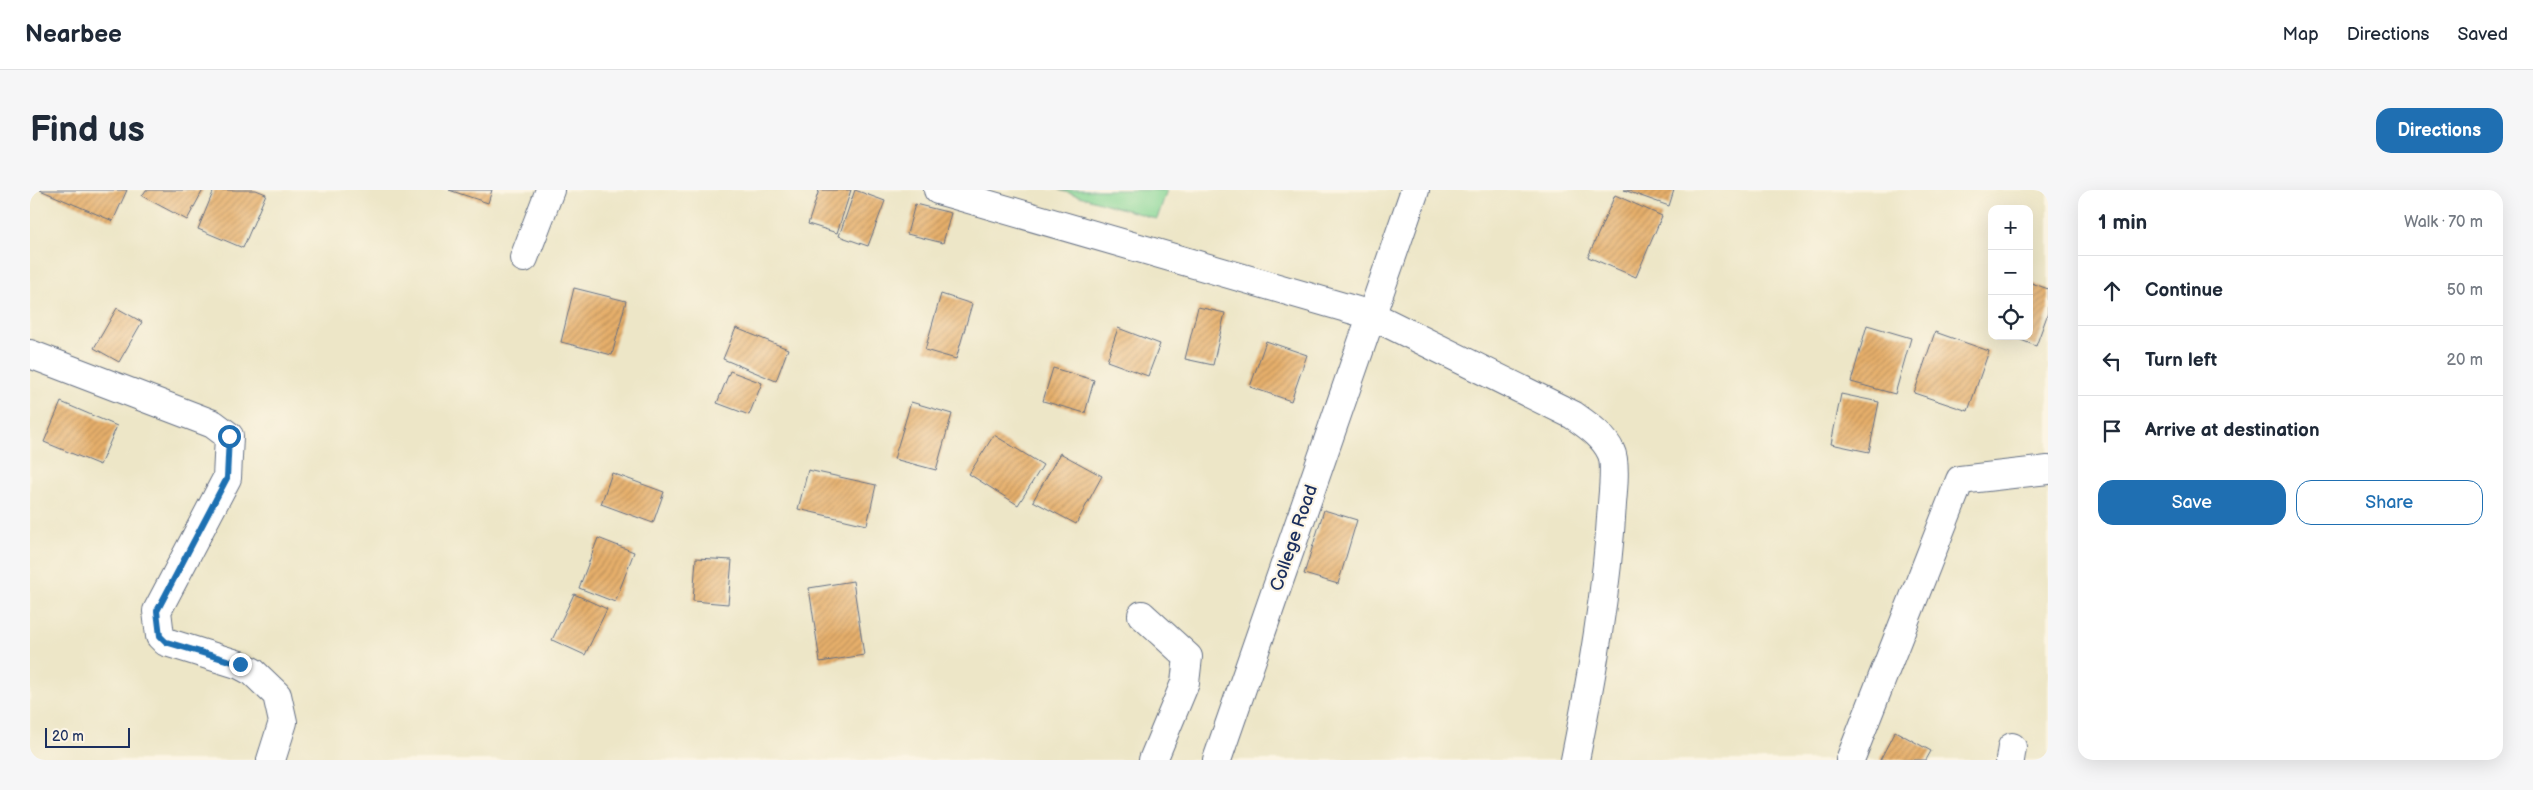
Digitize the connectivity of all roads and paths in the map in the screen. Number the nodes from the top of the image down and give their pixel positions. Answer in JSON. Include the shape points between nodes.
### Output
{"nodes":[{"id":1,"x":550,"y":190,"type":"edge"},
{"id":2,"x":938,"y":190,"type":"edge"},
{"id":3,"x":1415,"y":190,"type":"edge"},
{"id":4,"x":524,"y":258,"type":"dead end"},
{"id":5,"x":1371,"y":315,"type":"junction"},
{"id":6,"x":30,"y":354,"type":"edge"},
{"id":7,"x":2048,"y":470,"type":"edge"},
{"id":8,"x":1142,"y":615,"type":"dead end"},
{"id":9,"x":271,"y":760,"type":"edge"},
{"id":10,"x":1152,"y":760,"type":"edge"},
{"id":11,"x":1217,"y":760,"type":"edge"},
{"id":12,"x":1576,"y":760,"type":"edge"},
{"id":13,"x":1850,"y":760,"type":"edge"}],
"edges":[{"from":1,"to":4,"type":"street"},
{"from":2,"to":5,"type":"street"},
{"from":3,"to":5,"type":"street","name":"College Road"},
{"from":5,"to":11,"type":"street","name":"College Road"},
{"from":5,"to":12,"type":"street","via":[[1573,415],[1599,434],[1612,453],[1609,549]]},
{"from":6,"to":9,"type":"street","via":[[213,424],[229,436],[227,478],[157,611],[160,636],[166,642],[240,664],[277,695],[283,722]]},
{"from":7,"to":13,"type":"street","via":[[1960,480]]},
{"from":8,"to":10,"type":"street","via":[[1188,658],[1185,682]]}]}
